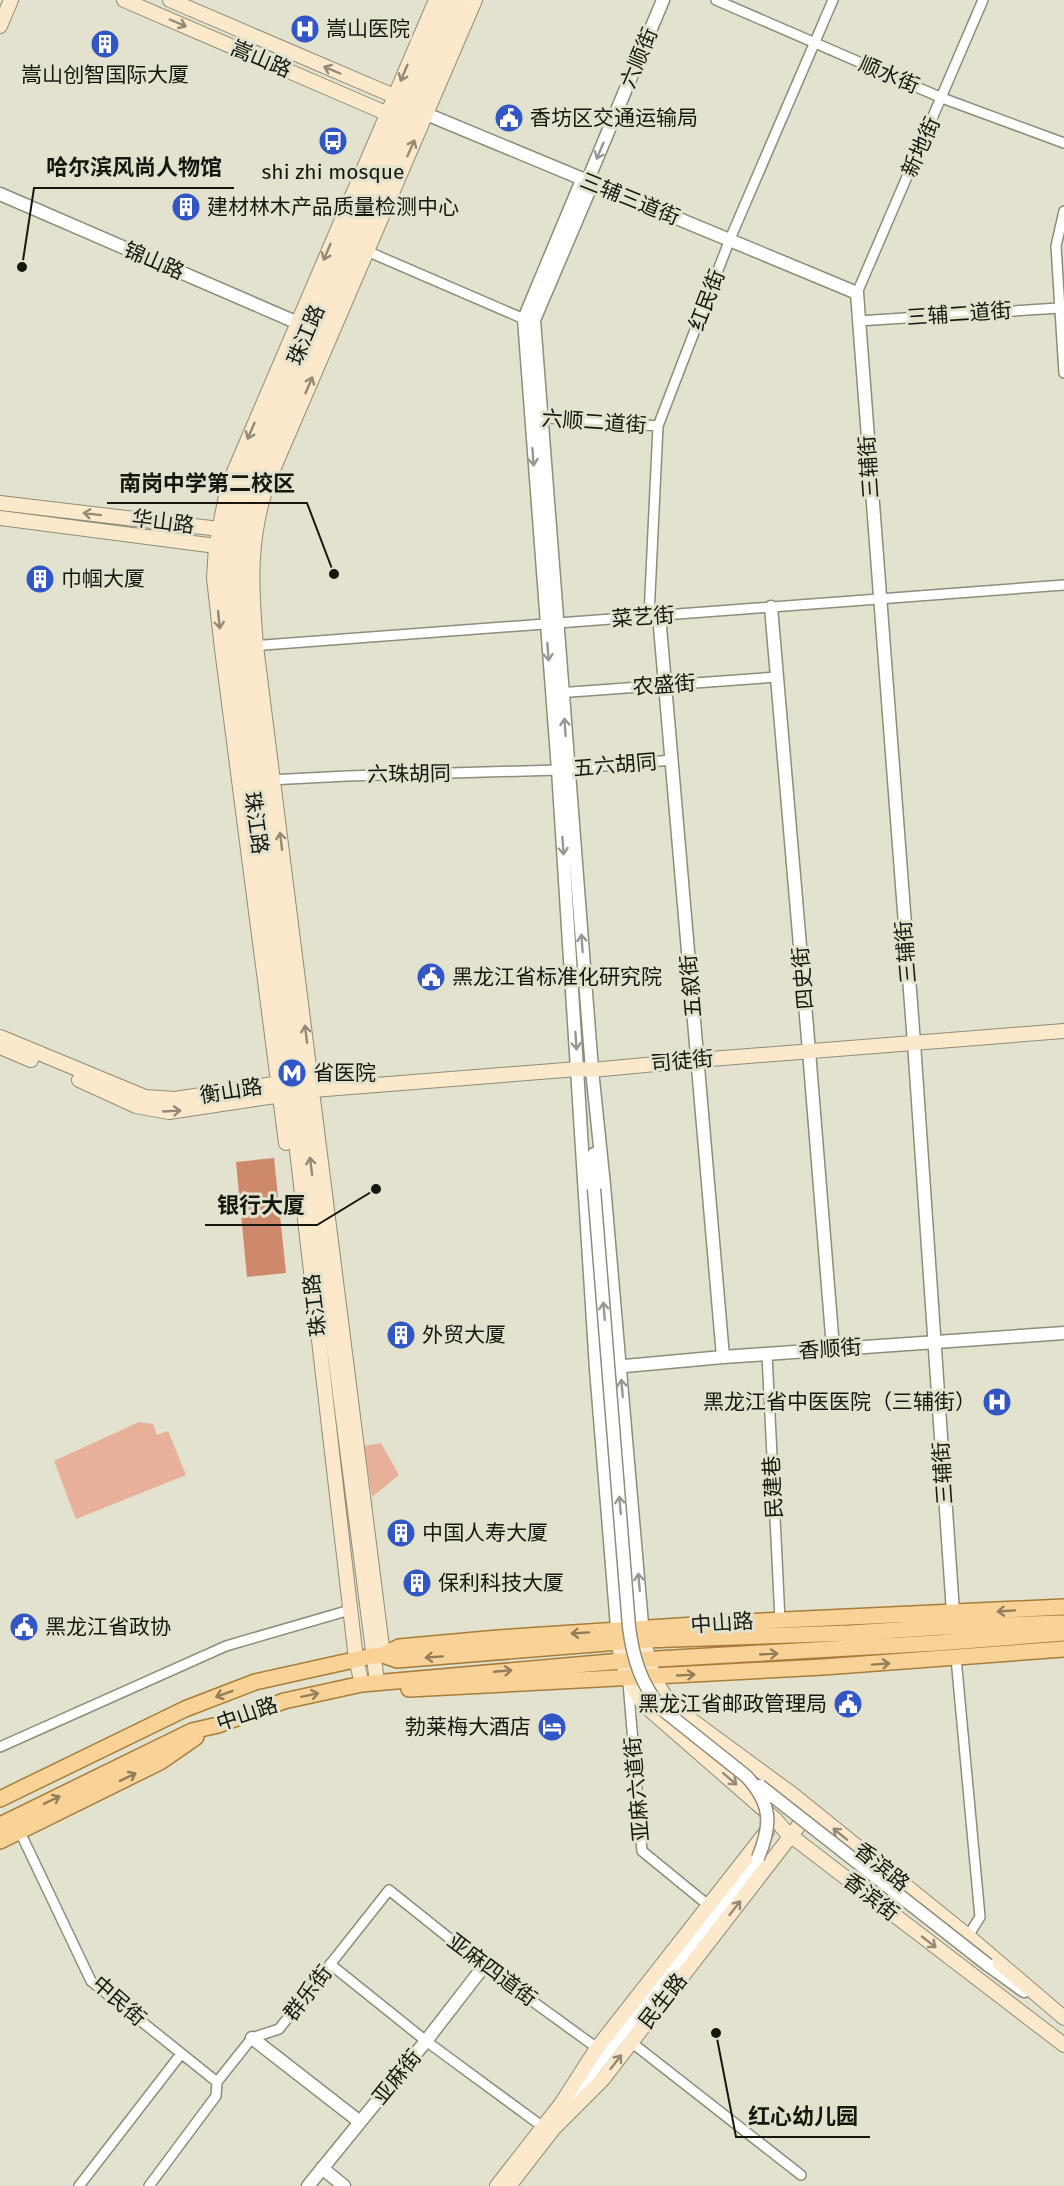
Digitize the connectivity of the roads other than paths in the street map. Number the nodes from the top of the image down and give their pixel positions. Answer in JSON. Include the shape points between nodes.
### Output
{"nodes":[{"id":1,"x":5,"y":0,"type":"edge"},
{"id":2,"x":12,"y":0,"type":"edge"},
{"id":3,"x":124,"y":0,"type":"edge"},
{"id":4,"x":170,"y":0,"type":"edge"},
{"id":5,"x":436,"y":0,"type":"edge"},
{"id":6,"x":448,"y":0,"type":"edge"},
{"id":7,"x":460,"y":0,"type":"edge"},
{"id":8,"x":475,"y":0,"type":"edge"},
{"id":9,"x":663,"y":0,"type":"edge"},
{"id":10,"x":716,"y":0,"type":"edge"},
{"id":11,"x":834,"y":0,"type":"edge"},
{"id":12,"x":983,"y":0,"type":"edge"},
{"id":13,"x":0,"y":12,"type":"edge"},
{"id":14,"x":0,"y":26,"type":"edge"},
{"id":15,"x":814,"y":43,"type":"junction"},
{"id":16,"x":942,"y":98,"type":"junction"},
{"id":17,"x":404,"y":108,"type":"junction"},
{"id":18,"x":1064,"y":143,"type":"edge"},
{"id":19,"x":587,"y":182,"type":"junction"},
{"id":20,"x":0,"y":194,"type":"edge"},
{"id":21,"x":1064,"y":211,"type":"edge"},
{"id":22,"x":730,"y":240,"type":"junction"},
{"id":23,"x":360,"y":249,"type":"junction"},
{"id":24,"x":857,"y":293,"type":"junction"},
{"id":25,"x":1062,"y":308,"type":"edge"},
{"id":26,"x":524,"y":319,"type":"junction"},
{"id":27,"x":858,"y":321,"type":"junction"},
{"id":28,"x":303,"y":325,"type":"junction"},
{"id":29,"x":1064,"y":373,"type":"edge"},
{"id":30,"x":536,"y":417,"type":"junction"},
{"id":31,"x":658,"y":426,"type":"junction"},
{"id":32,"x":0,"y":503,"type":"edge"},
{"id":33,"x":0,"y":518,"type":"edge"},
{"id":34,"x":236,"y":530,"type":"junction"},
{"id":35,"x":234,"y":548,"type":"junction"},
{"id":36,"x":1064,"y":585,"type":"edge"},
{"id":37,"x":879,"y":599,"type":"junction"},
{"id":38,"x":771,"y":607,"type":"junction"},
{"id":39,"x":654,"y":616,"type":"junction"},
{"id":40,"x":552,"y":624,"type":"junction"},
{"id":41,"x":239,"y":647,"type":"junction"},
{"id":42,"x":777,"y":677,"type":"junction"},
{"id":43,"x":666,"y":685,"type":"junction"},
{"id":44,"x":557,"y":693,"type":"junction"},
{"id":45,"x":672,"y":760,"type":"junction"},
{"id":46,"x":563,"y":770,"type":"junction"},
{"id":47,"x":267,"y":780,"type":"junction"},
{"id":48,"x":1064,"y":1031,"type":"edge"},
{"id":49,"x":0,"y":1037,"type":"edge"},
{"id":50,"x":914,"y":1043,"type":"junction"},
{"id":51,"x":0,"y":1047,"type":"edge"},
{"id":52,"x":809,"y":1051,"type":"junction"},
{"id":53,"x":698,"y":1060,"type":"junction"},
{"id":54,"x":585,"y":1069,"type":"junction"},
{"id":55,"x":594,"y":1087,"type":"junction"},
{"id":56,"x":291,"y":1089,"type":"junction"},
{"id":57,"x":1064,"y":1333,"type":"edge"},
{"id":58,"x":934,"y":1342,"type":"junction"},
{"id":59,"x":833,"y":1348,"type":"junction"},
{"id":60,"x":767,"y":1354,"type":"junction"},
{"id":61,"x":723,"y":1357,"type":"junction"},
{"id":62,"x":620,"y":1366,"type":"junction"},
{"id":63,"x":596,"y":1369,"type":"junction"},
{"id":64,"x":1064,"y":1607,"type":"edge"},
{"id":65,"x":343,"y":1612,"type":"junction"},
{"id":66,"x":953,"y":1612,"type":"junction"},
{"id":67,"x":982,"y":1612,"type":"junction"},
{"id":68,"x":819,"y":1618,"type":"junction"},
{"id":69,"x":780,"y":1620,"type":"junction"},
{"id":70,"x":1064,"y":1623,"type":"edge"},
{"id":71,"x":944,"y":1627,"type":"junction"},
{"id":72,"x":1064,"y":1633,"type":"edge"},
{"id":73,"x":851,"y":1634,"type":"junction"},
{"id":74,"x":643,"y":1635,"type":"junction"},
{"id":75,"x":618,"y":1636,"type":"junction"},
{"id":76,"x":937,"y":1643,"type":"junction"},
{"id":77,"x":842,"y":1649,"type":"junction"},
{"id":78,"x":1064,"y":1649,"type":"edge"},
{"id":79,"x":792,"y":1652,"type":"junction"},
{"id":80,"x":994,"y":1654,"type":"junction"},
{"id":81,"x":378,"y":1655,"type":"junction"},
{"id":82,"x":956,"y":1658,"type":"junction"},
{"id":83,"x":352,"y":1659,"type":"junction"},
{"id":84,"x":647,"y":1659,"type":"junction"},
{"id":85,"x":622,"y":1661,"type":"junction"},
{"id":86,"x":823,"y":1667,"type":"junction"},
{"id":87,"x":653,"y":1677,"type":"junction"},
{"id":88,"x":627,"y":1678,"type":"junction"},
{"id":89,"x":369,"y":1683,"type":"junction"},
{"id":90,"x":214,"y":1726,"type":"junction"},
{"id":91,"x":0,"y":1747,"type":"edge"},
{"id":92,"x":746,"y":1776,"type":"junction"},
{"id":93,"x":1,"y":1796,"type":"edge"},
{"id":94,"x":811,"y":1810,"type":"junction"},
{"id":95,"x":776,"y":1820,"type":"junction"},
{"id":96,"x":0,"y":1825,"type":"edge"},
{"id":97,"x":20,"y":1832,"type":"junction"},
{"id":98,"x":791,"y":1836,"type":"junction"},
{"id":99,"x":0,"y":1841,"type":"edge"},
{"id":100,"x":389,"y":1890,"type":"joint"},
{"id":101,"x":708,"y":1905,"type":"junction"},
{"id":102,"x":968,"y":1936,"type":"junction"},
{"id":103,"x":330,"y":1964,"type":"junction"},
{"id":104,"x":484,"y":1965,"type":"junction"},
{"id":105,"x":1064,"y":2019,"type":"edge"},
{"id":106,"x":252,"y":2038,"type":"junction"},
{"id":107,"x":426,"y":2041,"type":"junction"},
{"id":108,"x":631,"y":2042,"type":"junction"},
{"id":109,"x":1064,"y":2045,"type":"edge"},
{"id":110,"x":597,"y":2048,"type":"junction"},
{"id":111,"x":181,"y":2054,"type":"junction"},
{"id":112,"x":217,"y":2082,"type":"junction"},
{"id":113,"x":360,"y":2122,"type":"junction"},
{"id":114,"x":549,"y":2128,"type":"junction"},
{"id":115,"x":322,"y":2168,"type":"junction"},
{"id":116,"x":801,"y":2175,"type":"dead end"},
{"id":117,"x":79,"y":2186,"type":"edge"},
{"id":118,"x":149,"y":2186,"type":"edge"},
{"id":119,"x":308,"y":2186,"type":"edge"},
{"id":120,"x":345,"y":2186,"type":"edge"},
{"id":121,"x":497,"y":2186,"type":"edge"},
{"id":122,"x":509,"y":2186,"type":"edge"}],
"edges":[{"from":1,"to":13,"type":"main road"},
{"from":2,"to":14,"type":"main road"},
{"from":3,"to":17,"type":"main road","name":"嵩山路","one_way":true},
{"from":17,"to":4,"type":"main road","name":"嵩山路","one_way":true},
{"from":5,"to":17,"type":"main road","name":"珠江路","one_way":true},
{"from":6,"to":17,"type":"main road","name":"珠江路"},
{"from":7,"to":17,"type":"main road","name":"珠江路"},
{"from":8,"to":17,"type":"main road","name":"珠江路"},
{"from":9,"to":19,"type":"street","name":"六顺街","one_way":true},
{"from":10,"to":15,"type":"street","name":"顺水街"},
{"from":11,"to":15,"type":"street","name":"红民街"},
{"from":12,"to":16,"type":"street","name":"新地街"},
{"from":15,"to":16,"type":"street","name":"顺水街"},
{"from":15,"to":22,"type":"street","name":"红民街"},
{"from":16,"to":18,"type":"street","name":"顺水街"},
{"from":16,"to":24,"type":"street","name":"新地街"},
{"from":17,"to":19,"type":"street","name":"三辅三道街"},
{"from":23,"to":17,"type":"main road","name":"珠江路","one_way":true},
{"from":17,"to":28,"type":"main road","name":"珠江路","one_way":true},
{"from":19,"to":22,"type":"street","name":"三辅三道街"},
{"from":19,"to":26,"type":"street"},
{"from":19,"to":30,"type":"street","via":[[534,320]]},
{"from":20,"to":28,"type":"street","name":"锦山路"},
{"from":21,"to":25,"type":"street","via":[[1056,246]]},
{"from":22,"to":24,"type":"street","name":"三辅三道街"},
{"from":22,"to":31,"type":"street","name":"红民街"},
{"from":23,"to":26,"type":"street"},
{"from":34,"to":23,"type":"main road","name":"珠江路","one_way":true,"via":[[269,479]]},
{"from":24,"to":27,"type":"street","name":"三辅街"},
{"from":25,"to":27,"type":"street","name":"三辅二道街"},
{"from":25,"to":29,"type":"street"},
{"from":26,"to":30,"type":"street"},
{"from":27,"to":37,"type":"street","name":"三辅街"},
{"from":28,"to":34,"type":"main road","name":"珠江路","one_way":true,"via":[[242,484]]},
{"from":30,"to":31,"type":"street","name":"六顺二道街"},
{"from":30,"to":40,"type":"street"},
{"from":31,"to":39,"type":"street","name":"红民街"},
{"from":34,"to":32,"type":"main road","name":"华山路","one_way":true},
{"from":33,"to":35,"type":"main road","name":"华山路"},
{"from":34,"to":35,"type":"main road","name":"珠江路"},
{"from":34,"to":35,"type":"main road","name":"珠江路"},
{"from":35,"to":41,"type":"main road","name":"珠江路","via":[[227,587]]},
{"from":35,"to":41,"type":"main road","name":"珠江路","via":[[252,592]]},
{"from":36,"to":37,"type":"street","name":"菜艺街"},
{"from":37,"to":38,"type":"street","name":"菜艺街"},
{"from":37,"to":50,"type":"street","name":"三辅街"},
{"from":38,"to":39,"type":"street","name":"菜艺街"},
{"from":38,"to":42,"type":"street","name":"四史街"},
{"from":39,"to":40,"type":"street","name":"菜艺街"},
{"from":39,"to":43,"type":"street","name":"五叙街"},
{"from":40,"to":41,"type":"street","name":"菜艺街"},
{"from":40,"to":44,"type":"street"},
{"from":41,"to":47,"type":"main road","name":"珠江路"},
{"from":41,"to":56,"type":"main road","name":"珠江路"},
{"from":42,"to":43,"type":"street","name":"农盛街"},
{"from":42,"to":52,"type":"street","name":"四史街"},
{"from":43,"to":44,"type":"street","name":"农盛街"},
{"from":43,"to":45,"type":"street","name":"五叙街"},
{"from":44,"to":46,"type":"street"},
{"from":45,"to":46,"type":"street","name":"五六胡同"},
{"from":45,"to":53,"type":"street","name":"五叙街"},
{"from":46,"to":47,"type":"street","name":"六珠胡同"},
{"from":46,"to":54,"type":"street"},
{"from":56,"to":47,"type":"main road","name":"珠江路","one_way":true},
{"from":48,"to":50,"type":"main road","name":"司徒街"},
{"from":49,"to":56,"type":"main road","name":"衡山路","via":[[145,1097],[175,1099]]},
{"from":50,"to":52,"type":"main road","name":"司徒街"},
{"from":50,"to":58,"type":"street","name":"三辅街"},
{"from":51,"to":56,"type":"main road","name":"衡山路","one_way":true,"via":[[153,1111],[169,1112]]},
{"from":52,"to":53,"type":"main road","name":"司徒街"},
{"from":52,"to":59,"type":"street","name":"四史街"},
{"from":53,"to":54,"type":"main road","name":"司徒街"},
{"from":53,"to":61,"type":"street","name":"五叙街"},
{"from":54,"to":55,"type":"street"},
{"from":54,"to":56,"type":"main road","name":"司徒街"},
{"from":54,"to":63,"type":"street"},
{"from":55,"to":62,"type":"street"},
{"from":92,"to":55,"type":"street","one_way":true,"bridge":true,"via":[[662,1709],[637,1668],[629,1627],[594,1189]]},
{"from":56,"to":65,"type":"main road","name":"珠江路"},
{"from":81,"to":56,"type":"main road","name":"珠江路","one_way":true},
{"from":56,"to":83,"type":"main road","name":"珠江路"},
{"from":57,"to":58,"type":"street","name":"香顺街"},
{"from":58,"to":59,"type":"street","name":"香顺街"},
{"from":58,"to":66,"type":"street","name":"三辅街"},
{"from":59,"to":60,"type":"street","name":"香顺街"},
{"from":60,"to":61,"type":"street","name":"香顺街"},
{"from":60,"to":69,"type":"street","name":"民建巷"},
{"from":61,"to":62,"type":"street","name":"香顺街"},
{"from":62,"to":63,"type":"street","name":"香顺街"},
{"from":74,"to":62,"type":"street","one_way":true},
{"from":63,"to":75,"type":"street"},
{"from":64,"to":67,"type":"main road","name":"中山路","one_way":true},
{"from":65,"to":83,"type":"main road","name":"珠江路"},
{"from":65,"to":91,"type":"street","via":[[226,1646]]},
{"from":66,"to":67,"type":"main road","name":"中山路"},
{"from":66,"to":68,"type":"main road","name":"中山路"},
{"from":67,"to":71,"type":"main road"},
{"from":68,"to":69,"type":"main road","name":"中山路"},
{"from":68,"to":73,"type":"main road"},
{"from":69,"to":74,"type":"main road","name":"中山路"},
{"from":70,"to":71,"type":"main road"},
{"from":71,"to":73,"type":"main road","name":"中山路"},
{"from":72,"to":76,"type":"main road","name":"中山路"},
{"from":73,"to":74,"type":"main road","name":"中山路"},
{"from":74,"to":75,"type":"main road","name":"中山路"},
{"from":74,"to":84,"type":"main road","name":"香滨路"},
{"from":75,"to":81,"type":"main road","name":"中山路","one_way":true,"via":[[399,1647]]},
{"from":75,"to":85,"type":"main road","name":"香滨街"},
{"from":76,"to":77,"type":"main road","name":"中山路"},
{"from":76,"to":80,"type":"main road"},
{"from":77,"to":79,"type":"main road","name":"中山路"},
{"from":77,"to":86,"type":"main road"},
{"from":78,"to":80,"type":"main road"},
{"from":84,"to":79,"type":"main road","name":"中山路","one_way":true},
{"from":79,"to":86,"type":"main road"},
{"from":80,"to":82,"type":"main road"},
{"from":81,"to":83,"type":"main road","name":"中山路"},
{"from":81,"to":89,"type":"main road","name":"珠江路"},
{"from":86,"to":82,"type":"main road","one_way":true},
{"from":82,"to":102,"type":"street","via":[[981,1917]]},
{"from":83,"to":89,"type":"main road","name":"珠江路"},
{"from":83,"to":93,"type":"main road","name":"中山路","one_way":true,"via":[[255,1682],[194,1705]]},
{"from":84,"to":85,"type":"main road","name":"中山路"},
{"from":84,"to":87,"type":"main road","name":"香滨路"},
{"from":85,"to":88,"type":"main road","name":"香滨街"},
{"from":89,"to":85,"type":"main road","name":"中山路","one_way":true},
{"from":87,"to":86,"type":"main road","one_way":true},
{"from":87,"to":88,"type":"main road"},
{"from":87,"to":94,"type":"main road","name":"香滨路","via":[[669,1702],[695,1724]]},
{"from":88,"to":89,"type":"main road","via":[[417,1689]]},
{"from":88,"to":95,"type":"main road","name":"香滨街","one_way":true,"via":[[643,1704],[662,1723]]},
{"from":88,"to":101,"type":"street","name":"亚麻六道街","via":[[642,1851]]},
{"from":90,"to":89,"type":"main road","name":"中山路","one_way":true,"via":[[284,1701]]},
{"from":96,"to":90,"type":"main road","name":"中山路","one_way":true,"via":[[192,1731]]},
{"from":97,"to":90,"type":"main road","one_way":true,"via":[[160,1762]]},
{"from":92,"to":105,"type":"street","bridge":true,"via":[[988,1965]]},
{"from":92,"to":114,"type":"street","bridge":true,"via":[[763,1797],[769,1820],[758,1858]]},
{"from":94,"to":98,"type":"main road","name":"民生路"},
{"from":102,"to":94,"type":"main road","name":"香滨路","one_way":true},
{"from":95,"to":98,"type":"main road","name":"香滨街"},
{"from":95,"to":101,"type":"main road","name":"民生路"},
{"from":97,"to":99,"type":"main road"},
{"from":97,"to":111,"type":"street","name":"中民街","via":[[91,1981]]},
{"from":108,"to":98,"type":"main road","name":"民生路","one_way":true},
{"from":98,"to":109,"type":"main road","name":"香滨街","one_way":true},
{"from":100,"to":103,"type":"street","name":"群乐街"},
{"from":100,"to":104,"type":"street","name":"亚麻四道街"},
{"from":101,"to":110,"type":"main road","name":"民生路"},
{"from":102,"to":105,"type":"main road","name":"香滨路"},
{"from":103,"to":106,"type":"street","name":"群乐街","via":[[279,2030]]},
{"from":103,"to":107,"type":"street"},
{"from":104,"to":107,"type":"street","name":"亚麻街"},
{"from":104,"to":110,"type":"street","name":"亚麻四道街"},
{"from":106,"to":112,"type":"street"},
{"from":106,"to":113,"type":"street"},
{"from":107,"to":113,"type":"street","name":"亚麻街"},
{"from":107,"to":114,"type":"street"},
{"from":114,"to":108,"type":"main road","name":"民生路","one_way":true,"via":[[603,2079]]},
{"from":108,"to":116,"type":"street"},
{"from":110,"to":114,"type":"main road","name":"民生路"},
{"from":111,"to":112,"type":"street","name":"中民街"},
{"from":111,"to":117,"type":"street"},
{"from":112,"to":118,"type":"street","via":[[216,2096]]},
{"from":113,"to":115,"type":"street","name":"亚麻街"},
{"from":114,"to":121,"type":"main road","name":"民生路"},
{"from":114,"to":122,"type":"main road","name":"民生路"},
{"from":115,"to":119,"type":"street","name":"亚麻街"},
{"from":115,"to":120,"type":"street"}]}
